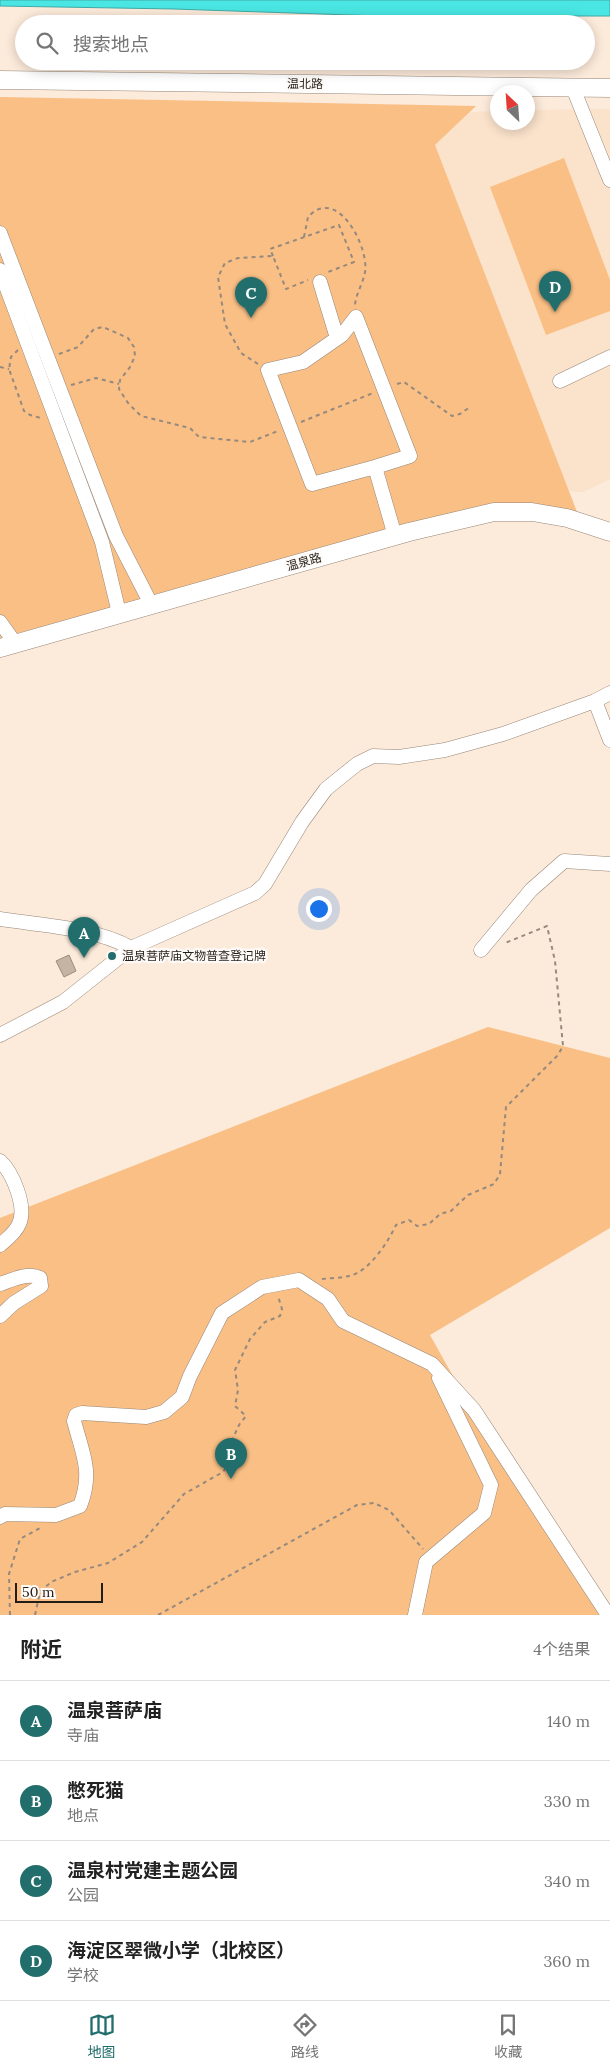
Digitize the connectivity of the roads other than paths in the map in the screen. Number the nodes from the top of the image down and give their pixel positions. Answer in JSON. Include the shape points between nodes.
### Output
{"nodes":[{"id":1,"x":0,"y":80,"type":"edge"},
{"id":2,"x":572,"y":88,"type":"junction"},
{"id":3,"x":610,"y":88,"type":"edge"},
{"id":4,"x":610,"y":180,"type":"edge"},
{"id":5,"x":0,"y":234,"type":"edge"},
{"id":6,"x":0,"y":270,"type":"edge"},
{"id":7,"x":317,"y":278,"type":"road end"},
{"id":8,"x":337,"y":338,"type":"junction"},
{"id":9,"x":33,"y":339,"type":"junction"},
{"id":10,"x":610,"y":357,"type":"edge"},
{"id":11,"x":560,"y":381,"type":"dead end"},
{"id":12,"x":62,"y":418,"type":"junction"},
{"id":13,"x":375,"y":466,"type":"junction"},
{"id":14,"x":610,"y":532,"type":"edge"},
{"id":15,"x":395,"y":536,"type":"junction"},
{"id":16,"x":151,"y":604,"type":"junction"},
{"id":17,"x":119,"y":613,"type":"junction"},
{"id":18,"x":0,"y":622,"type":"edge"},
{"id":19,"x":8,"y":645,"type":"edge"},
{"id":20,"x":610,"y":693,"type":"edge"},
{"id":21,"x":595,"y":701,"type":"junction"},
{"id":22,"x":610,"y":740,"type":"edge"},
{"id":23,"x":610,"y":864,"type":"edge"},
{"id":24,"x":0,"y":919,"type":"edge"},
{"id":25,"x":131,"y":948,"type":"junction"},
{"id":26,"x":481,"y":950,"type":"dead end"},
{"id":27,"x":0,"y":1035,"type":"edge"},
{"id":28,"x":0,"y":1161,"type":"edge"},
{"id":29,"x":0,"y":1245,"type":"edge"},
{"id":30,"x":0,"y":1284,"type":"edge"},
{"id":31,"x":0,"y":1316,"type":"edge"},
{"id":32,"x":432,"y":1364,"type":"junction"},
{"id":33,"x":0,"y":1517,"type":"edge"},
{"id":34,"x":415,"y":1615,"type":"edge"},
{"id":35,"x":608,"y":1615,"type":"edge"}],
"edges":[{"from":1,"to":2,"type":"main road","name":"温北路"},
{"from":2,"to":3,"type":"main road","name":"温北路"},
{"from":2,"to":4,"type":"street"},
{"from":5,"to":9,"type":"street"},
{"from":6,"to":9,"type":"street"},
{"from":7,"to":8,"type":"street"},
{"from":8,"to":13,"type":"street","via":[[356,317],[410,456]]},
{"from":8,"to":13,"type":"street","via":[[303,362],[268,370],[312,484]]},
{"from":9,"to":12,"type":"street"},
{"from":9,"to":12,"type":"street","via":[[48,357],[59,390]]},
{"from":10,"to":11,"type":"street"},
{"from":12,"to":16,"type":"street"},
{"from":12,"to":17,"type":"street","via":[[102,542]]},
{"from":13,"to":15,"type":"street"},
{"from":14,"to":15,"type":"main road","name":"温泉路","via":[[567,518],[532,512],[494,512]]},
{"from":15,"to":16,"type":"main road","name":"温泉路"},
{"from":16,"to":17,"type":"main road","name":"温泉路"},
{"from":17,"to":19,"type":"main road","name":"温泉路"},
{"from":18,"to":19,"type":"street"},
{"from":20,"to":21,"type":"street"},
{"from":21,"to":22,"type":"street"},
{"from":21,"to":25,"type":"street","via":[[495,737],[444,750],[373,756],[357,764],[326,789],[302,822],[266,884],[255,893]]},
{"from":23,"to":26,"type":"street","via":[[564,861],[531,890]]},
{"from":24,"to":25,"type":"street","via":[[95,934]]},
{"from":25,"to":27,"type":"street","via":[[63,1002]]},
{"from":28,"to":29,"type":"street","via":[[15,1185],[21,1205],[20,1224]]},
{"from":30,"to":31,"type":"street","via":[[34,1275],[40,1278],[41,1286]]},
{"from":32,"to":33,"type":"street","via":[[343,1321],[328,1299],[299,1280],[262,1287],[222,1313],[182,1396],[164,1412],[146,1417],[76,1415],[74,1421],[88,1470],[80,1506],[56,1515],[5,1514]]},
{"from":32,"to":34,"type":"street","via":[[491,1485],[484,1513],[426,1562]]},
{"from":32,"to":35,"type":"street","via":[[474,1410]]}]}
